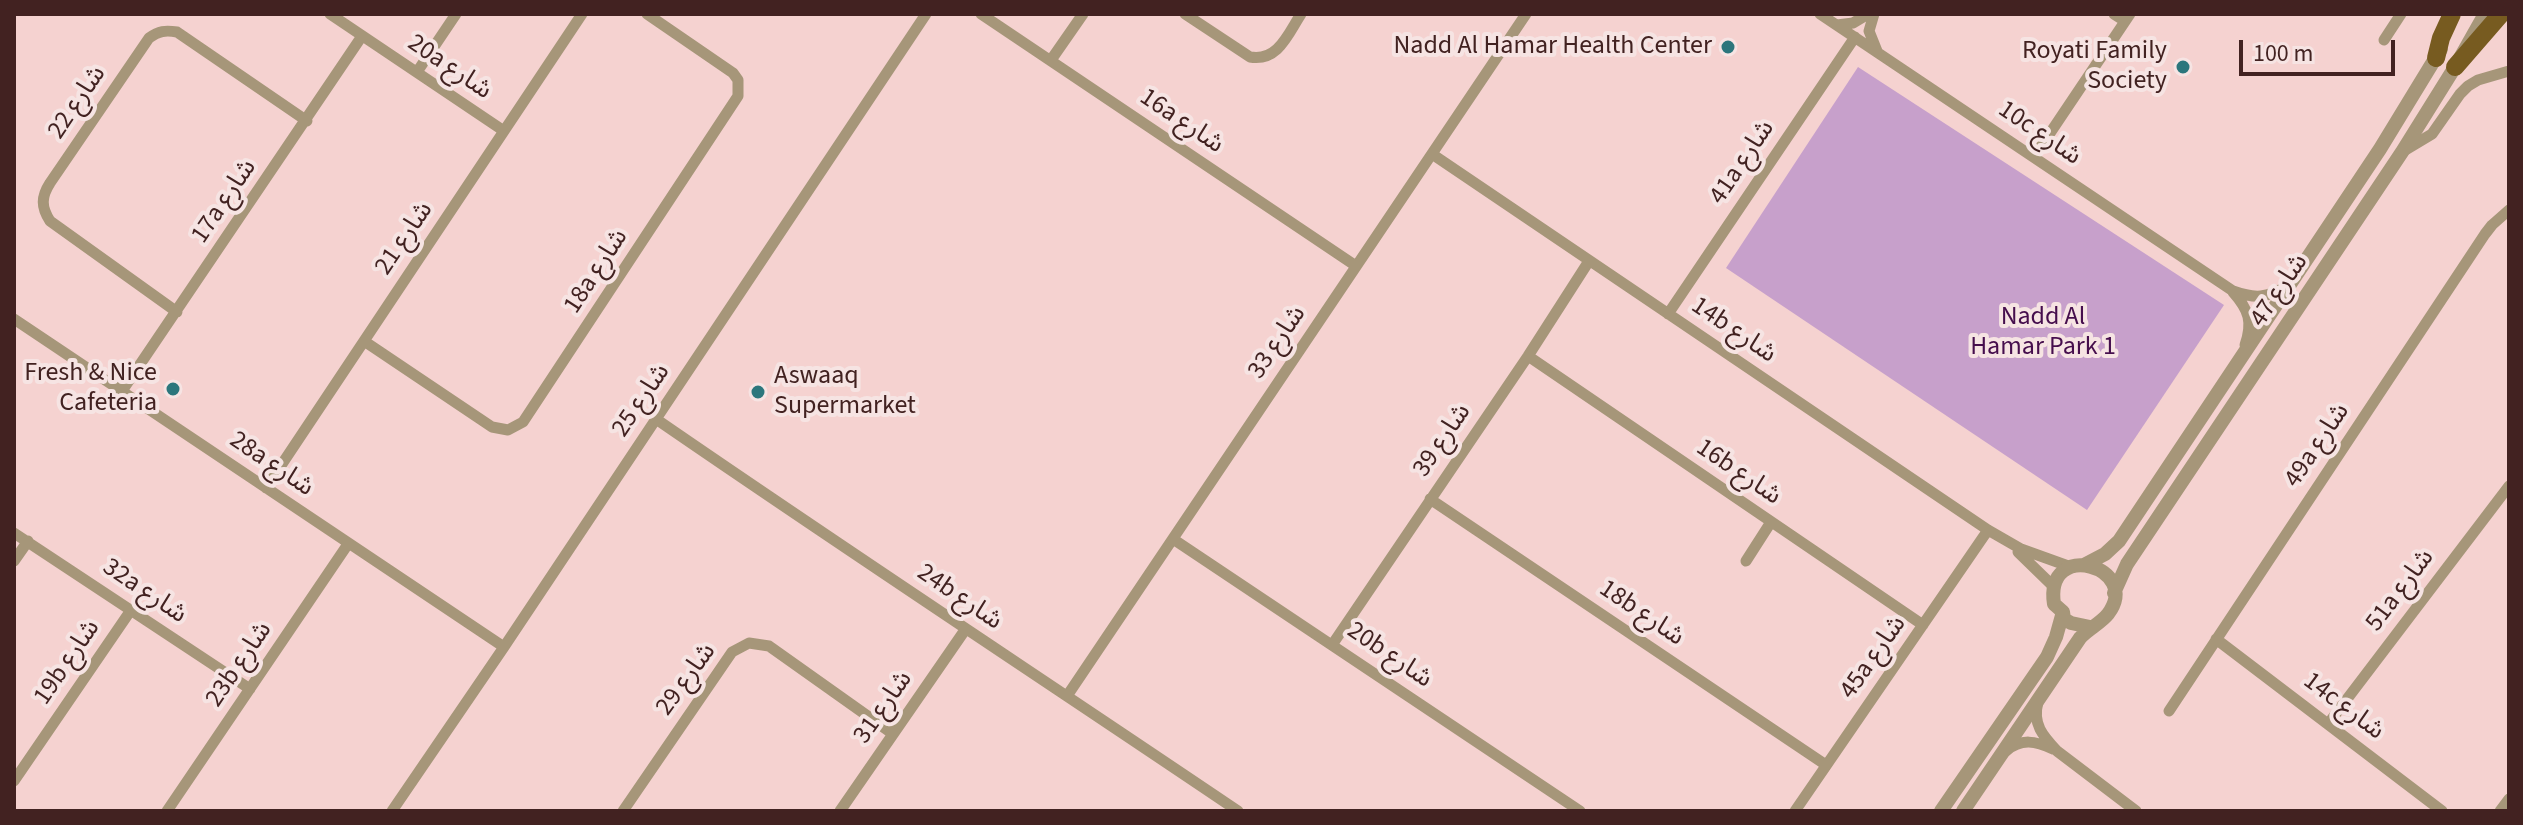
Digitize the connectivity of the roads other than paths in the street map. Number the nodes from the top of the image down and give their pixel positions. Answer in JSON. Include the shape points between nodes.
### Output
{"nodes":[{"id":1,"x":330,"y":14,"type":"edge"},
{"id":2,"x":456,"y":14,"type":"edge"},
{"id":3,"x":582,"y":14,"type":"edge"},
{"id":4,"x":647,"y":14,"type":"edge"},
{"id":5,"x":926,"y":14,"type":"edge"},
{"id":6,"x":981,"y":14,"type":"edge"},
{"id":7,"x":1083,"y":14,"type":"edge"},
{"id":8,"x":1185,"y":14,"type":"edge"},
{"id":9,"x":1301,"y":14,"type":"edge"},
{"id":10,"x":1526,"y":14,"type":"edge"},
{"id":11,"x":1820,"y":14,"type":"edge"},
{"id":12,"x":1871,"y":14,"type":"edge"},
{"id":13,"x":2114,"y":14,"type":"edge"},
{"id":14,"x":2401,"y":14,"type":"edge"},
{"id":15,"x":2452,"y":14,"type":"edge"},
{"id":16,"x":2460,"y":14,"type":"edge"},
{"id":17,"x":2485,"y":14,"type":"edge"},
{"id":18,"x":2501,"y":14,"type":"edge"},
{"id":19,"x":2127,"y":18,"type":"edge"},
{"id":20,"x":1837,"y":25,"type":"junction"},
{"id":21,"x":362,"y":36,"type":"junction"},
{"id":22,"x":1855,"y":37,"type":"junction"},
{"id":23,"x":2384,"y":40,"type":"dead end"},
{"id":24,"x":1880,"y":54,"type":"junction"},
{"id":25,"x":2436,"y":58,"type":"junction"},
{"id":26,"x":1051,"y":60,"type":"junction"},
{"id":27,"x":2455,"y":67,"type":"junction"},
{"id":28,"x":2509,"y":71,"type":"edge"},
{"id":29,"x":417,"y":72,"type":"junction"},
{"id":30,"x":307,"y":121,"type":"junction"},
{"id":31,"x":504,"y":131,"type":"junction"},
{"id":32,"x":2402,"y":152,"type":"junction"},
{"id":33,"x":1432,"y":154,"type":"junction"},
{"id":34,"x":2034,"y":157,"type":"junction"},
{"id":35,"x":2509,"y":210,"type":"edge"},
{"id":36,"x":1589,"y":261,"type":"junction"},
{"id":37,"x":1356,"y":266,"type":"junction"},
{"id":38,"x":2287,"y":286,"type":"junction"},
{"id":39,"x":2233,"y":291,"type":"junction"},
{"id":40,"x":177,"y":312,"type":"junction"},
{"id":41,"x":1668,"y":314,"type":"junction"},
{"id":42,"x":14,"y":319,"type":"edge"},
{"id":43,"x":364,"y":341,"type":"junction"},
{"id":44,"x":2243,"y":351,"type":"junction"},
{"id":45,"x":1528,"y":356,"type":"junction"},
{"id":46,"x":122,"y":391,"type":"junction"},
{"id":47,"x":656,"y":419,"type":"junction"},
{"id":48,"x":2509,"y":486,"type":"edge"},
{"id":49,"x":266,"y":488,"type":"junction"},
{"id":50,"x":1430,"y":499,"type":"junction"},
{"id":51,"x":1771,"y":522,"type":"junction"},
{"id":52,"x":1988,"y":530,"type":"junction"},
{"id":53,"x":14,"y":533,"type":"edge"},
{"id":54,"x":1173,"y":539,"type":"junction"},
{"id":55,"x":28,"y":541,"type":"junction"},
{"id":56,"x":2009,"y":543,"type":"junction"},
{"id":57,"x":348,"y":544,"type":"junction"},
{"id":58,"x":14,"y":561,"type":"edge"},
{"id":59,"x":1746,"y":561,"type":"dead end"},
{"id":60,"x":2078,"y":566,"type":"junction"},
{"id":61,"x":2054,"y":587,"type":"junction"},
{"id":62,"x":2114,"y":593,"type":"junction"},
{"id":63,"x":131,"y":610,"type":"junction"},
{"id":64,"x":2063,"y":612,"type":"junction"},
{"id":65,"x":1923,"y":625,"type":"junction"},
{"id":66,"x":2090,"y":627,"type":"junction"},
{"id":67,"x":965,"y":630,"type":"junction"},
{"id":68,"x":2216,"y":639,"type":"junction"},
{"id":69,"x":1332,"y":645,"type":"junction"},
{"id":70,"x":504,"y":647,"type":"junction"},
{"id":71,"x":250,"y":689,"type":"junction"},
{"id":72,"x":1067,"y":696,"type":"junction"},
{"id":73,"x":2039,"y":701,"type":"junction"},
{"id":74,"x":2169,"y":711,"type":"dead end"},
{"id":75,"x":2328,"y":724,"type":"junction"},
{"id":76,"x":893,"y":734,"type":"junction"},
{"id":77,"x":2057,"y":751,"type":"junction"},
{"id":78,"x":2002,"y":754,"type":"junction"},
{"id":79,"x":1826,"y":765,"type":"junction"},
{"id":80,"x":14,"y":781,"type":"edge"},
{"id":81,"x":2509,"y":799,"type":"edge"},
{"id":82,"x":167,"y":811,"type":"edge"},
{"id":83,"x":392,"y":811,"type":"edge"},
{"id":84,"x":623,"y":811,"type":"edge"},
{"id":85,"x":840,"y":811,"type":"edge"},
{"id":86,"x":1238,"y":811,"type":"edge"},
{"id":87,"x":1580,"y":811,"type":"edge"},
{"id":88,"x":1795,"y":811,"type":"edge"},
{"id":89,"x":1941,"y":811,"type":"edge"},
{"id":90,"x":1963,"y":811,"type":"edge"},
{"id":91,"x":2136,"y":811,"type":"edge"},
{"id":92,"x":2442,"y":811,"type":"edge"},
{"id":93,"x":2500,"y":811,"type":"edge"}],
"edges":[{"from":1,"to":21,"type":"street","name":"20a شارع"},
{"from":2,"to":29,"type":"street"},
{"from":3,"to":31,"type":"street","name":"شارع 21"},
{"from":4,"to":43,"type":"street","name":"18a شارع","via":[[733,73],[738,96],[523,422],[508,430],[492,427]]},
{"from":5,"to":47,"type":"street","name":"شارع 25"},
{"from":6,"to":26,"type":"street","name":"16a شارع"},
{"from":7,"to":26,"type":"street"},
{"from":8,"to":9,"type":"street","via":[[1259,59],[1275,52]]},
{"from":10,"to":33,"type":"street","name":"شارع 33"},
{"from":11,"to":20,"type":"street","name":"10c شارع"},
{"from":12,"to":20,"type":"street"},
{"from":12,"to":24,"type":"street","via":[[1869,31]]},
{"from":13,"to":19,"type":"street"},
{"from":14,"to":23,"type":"street"},
{"from":15,"to":25,"type":"main road"},
{"from":16,"to":25,"type":"street","name":"شارع 47"},
{"from":17,"to":27,"type":"street","name":"شارع 47"},
{"from":18,"to":27,"type":"main road"},
{"from":19,"to":34,"type":"street"},
{"from":20,"to":22,"type":"street","name":"10c شارع"},
{"from":21,"to":29,"type":"street","name":"20a شارع"},
{"from":21,"to":30,"type":"street","name":"17a شارع"},
{"from":22,"to":24,"type":"street","name":"10c شارع"},
{"from":22,"to":41,"type":"street","name":"41a شارع"},
{"from":24,"to":34,"type":"street","name":"10c شارع"},
{"from":25,"to":38,"type":"street","name":"شارع 47"},
{"from":26,"to":37,"type":"street","name":"16a شارع"},
{"from":27,"to":32,"type":"street","name":"شارع 47"},
{"from":28,"to":32,"type":"street","via":[[2468,86],[2432,134]]},
{"from":29,"to":31,"type":"street","name":"20a شارع"},
{"from":30,"to":40,"type":"street","name":"17a شارع"},
{"from":30,"to":40,"type":"street","name":"شارع 22","via":[[177,32],[157,32],[50,183],[42,202],[50,221]]},
{"from":31,"to":43,"type":"street","name":"شارع 21"},
{"from":32,"to":62,"type":"street","name":"شارع 47","via":[[2127,564]]},
{"from":33,"to":36,"type":"street","name":"14b شارع"},
{"from":33,"to":37,"type":"street","name":"شارع 33"},
{"from":34,"to":39,"type":"street","name":"10c شارع"},
{"from":35,"to":68,"type":"street","name":"49a شارع","via":[[2485,234]]},
{"from":36,"to":41,"type":"street","name":"14b شارع"},
{"from":36,"to":45,"type":"street","name":"شارع 39"},
{"from":37,"to":54,"type":"street","name":"شارع 33"},
{"from":38,"to":39,"type":"street","name":"10c شارع","via":[[2260,298]]},
{"from":38,"to":44,"type":"street","name":"شارع 47"},
{"from":39,"to":44,"type":"street","via":[[2250,317]]},
{"from":40,"to":46,"type":"street","name":"17a شارع"},
{"from":41,"to":52,"type":"street","name":"14b شارع"},
{"from":42,"to":46,"type":"street","name":"28a شارع"},
{"from":43,"to":49,"type":"street","name":"شارع 21"},
{"from":44,"to":60,"type":"street","name":"شارع 47","via":[[2119,541]]},
{"from":45,"to":50,"type":"street","name":"شارع 39"},
{"from":45,"to":51,"type":"street","name":"16b شارع"},
{"from":46,"to":49,"type":"street","name":"28a شارع"},
{"from":47,"to":67,"type":"street","name":"24b شارع"},
{"from":47,"to":70,"type":"street","name":"شارع 25"},
{"from":48,"to":75,"type":"street","name":"51a شارع"},
{"from":49,"to":57,"type":"street","name":"28a شارع"},
{"from":50,"to":69,"type":"street","name":"شارع 39"},
{"from":50,"to":79,"type":"street","name":"18b شارع"},
{"from":51,"to":59,"type":"street"},
{"from":51,"to":65,"type":"street","name":"16b شارع"},
{"from":52,"to":56,"type":"street","name":"14b شارع"},
{"from":52,"to":65,"type":"street","name":"45a شارع"},
{"from":53,"to":55,"type":"street","name":"32a شارع"},
{"from":54,"to":69,"type":"street","name":"20b شارع"},
{"from":54,"to":72,"type":"street","name":"شارع 33"},
{"from":55,"to":58,"type":"street"},
{"from":55,"to":63,"type":"street","name":"32a شارع"},
{"from":56,"to":60,"type":"street","name":"14b شارع"},
{"from":56,"to":61,"type":"street","name":"14b شارع"},
{"from":57,"to":70,"type":"street","name":"28a شارع"},
{"from":57,"to":71,"type":"street","name":"23b شارع"},
{"from":60,"to":61,"type":"street","via":[[2064,572]]},
{"from":60,"to":62,"type":"street","via":[[2093,566],[2108,576]]},
{"from":61,"to":64,"type":"street","via":[[2054,604]]},
{"from":62,"to":66,"type":"street","via":[[2107,615]]},
{"from":63,"to":71,"type":"street","name":"32a شارع"},
{"from":63,"to":80,"type":"street","name":"19b شارع"},
{"from":64,"to":66,"type":"street","via":[[2071,623]]},
{"from":64,"to":89,"type":"street","via":[[2047,657]]},
{"from":65,"to":79,"type":"street","name":"45a شارع"},
{"from":66,"to":73,"type":"street"},
{"from":67,"to":72,"type":"street","name":"24b شارع"},
{"from":67,"to":76,"type":"street","name":"شارع 31"},
{"from":68,"to":74,"type":"street","name":"49a شارع"},
{"from":68,"to":75,"type":"street","name":"14c شارع"},
{"from":69,"to":87,"type":"street","name":"20b شارع"},
{"from":70,"to":83,"type":"street","name":"شارع 25"},
{"from":71,"to":82,"type":"street","name":"23b شارع"},
{"from":72,"to":86,"type":"street","name":"24b شارع"},
{"from":73,"to":77,"type":"street","via":[[2037,726]]},
{"from":73,"to":78,"type":"street"},
{"from":75,"to":92,"type":"street","name":"14c شارع"},
{"from":76,"to":84,"type":"street","name":"شارع 29","via":[[769,646],[749,643],[732,652]]},
{"from":76,"to":85,"type":"street","name":"شارع 31"},
{"from":77,"to":78,"type":"street","via":[[2027,742]]},
{"from":77,"to":91,"type":"street"},
{"from":78,"to":90,"type":"street"},
{"from":79,"to":88,"type":"street","name":"45a شارع"},
{"from":81,"to":93,"type":"street"}]}
